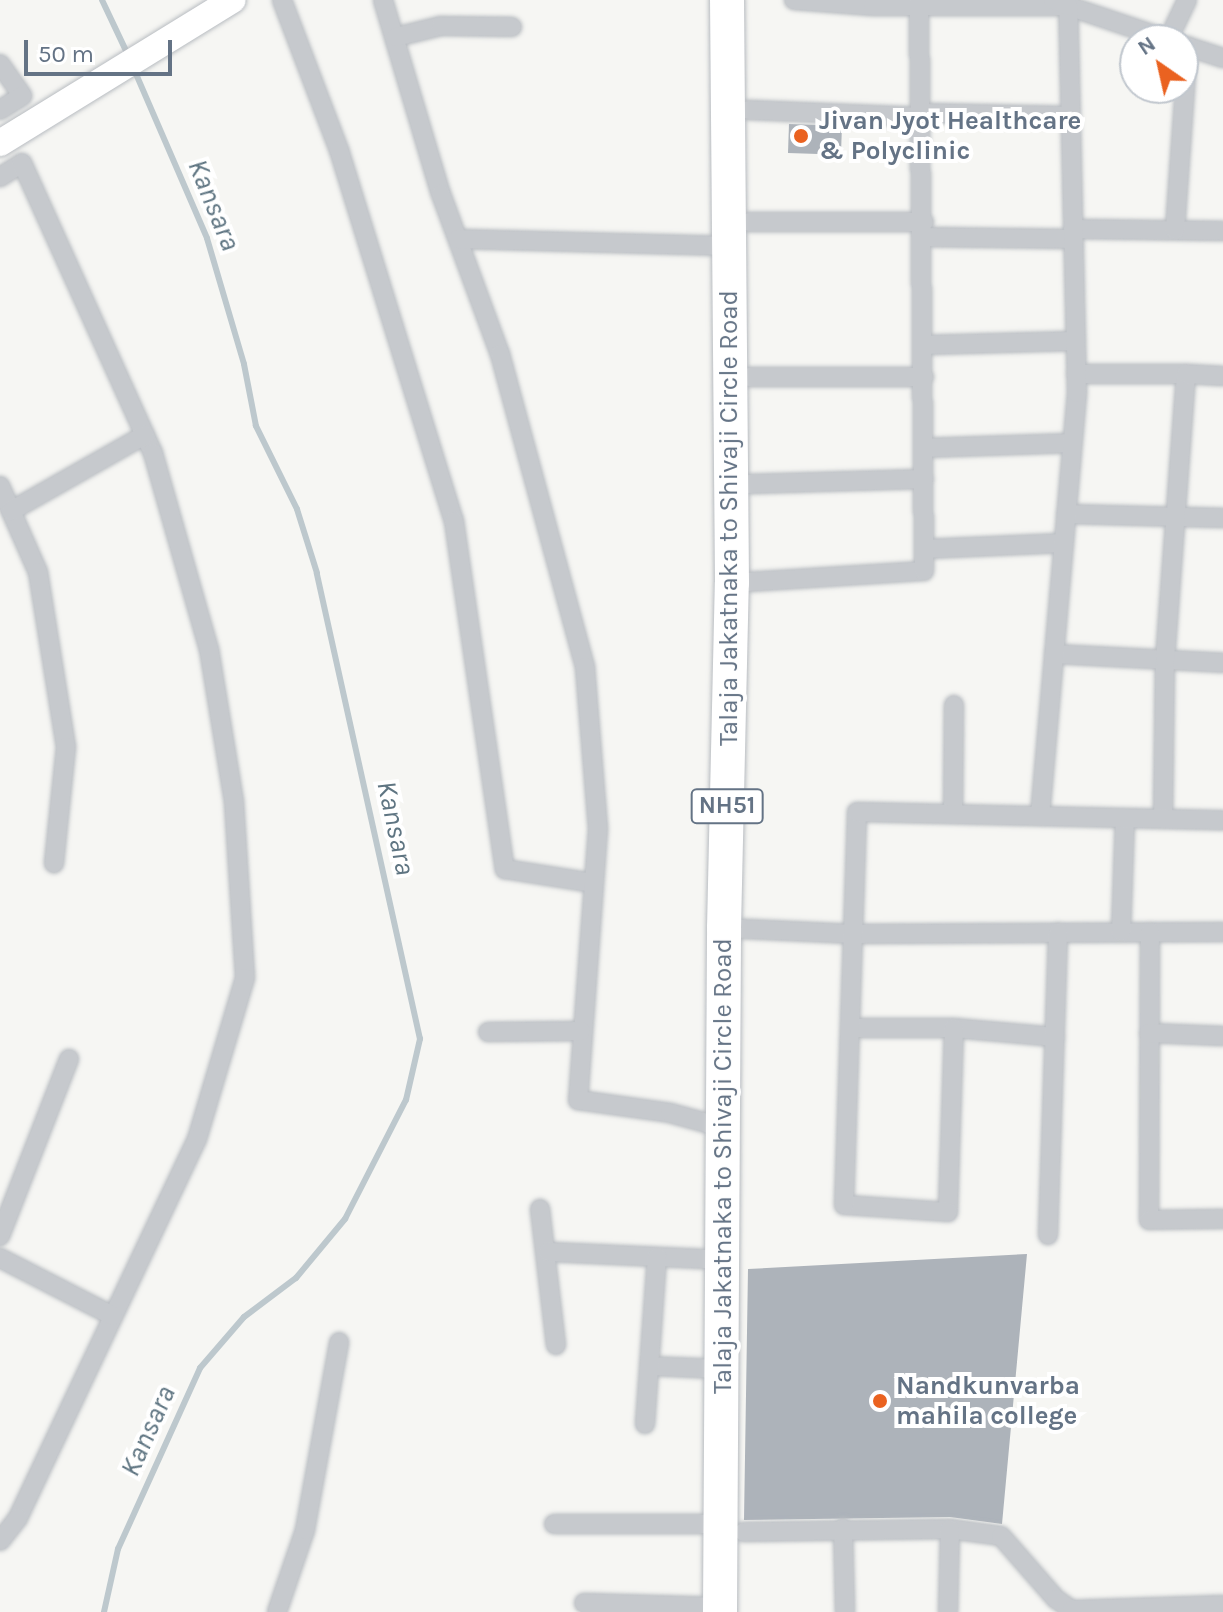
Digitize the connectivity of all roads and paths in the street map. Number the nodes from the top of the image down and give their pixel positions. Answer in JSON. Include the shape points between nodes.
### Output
{"nodes":[{"id":1,"x":232,"y":0,"type":"edge"},
{"id":2,"x":282,"y":0,"type":"edge"},
{"id":3,"x":383,"y":0,"type":"edge"},
{"id":4,"x":727,"y":0,"type":"edge"},
{"id":5,"x":750,"y":0,"type":"edge"},
{"id":6,"x":794,"y":0,"type":"edge"},
{"id":7,"x":1187,"y":0,"type":"edge"},
{"id":8,"x":919,"y":3,"type":"edge"},
{"id":9,"x":1061,"y":3,"type":"edge"},
{"id":10,"x":1122,"y":24,"type":"edge"},
{"id":11,"x":1176,"y":24,"type":"edge"},
{"id":12,"x":512,"y":27,"type":"dead end"},
{"id":13,"x":396,"y":37,"type":"junction"},
{"id":14,"x":1199,"y":50,"type":"edge"},
{"id":15,"x":1223,"y":58,"type":"edge"},
{"id":16,"x":0,"y":64,"type":"edge"},
{"id":17,"x":1182,"y":104,"type":"edge"},
{"id":18,"x":0,"y":110,"type":"edge"},
{"id":19,"x":749,"y":110,"type":"junction"},
{"id":20,"x":922,"y":115,"type":"junction"},
{"id":21,"x":1070,"y":116,"type":"junction"},
{"id":22,"x":0,"y":143,"type":"edge"},
{"id":23,"x":0,"y":177,"type":"edge"},
{"id":24,"x":924,"y":230,"type":"junction"},
{"id":25,"x":1175,"y":230,"type":"junction"},
{"id":26,"x":1223,"y":231,"type":"edge"},
{"id":27,"x":739,"y":234,"type":"junction"},
{"id":28,"x":1073,"y":234,"type":"junction"},
{"id":29,"x":458,"y":239,"type":"junction"},
{"id":30,"x":1076,"y":341,"type":"junction"},
{"id":31,"x":924,"y":345,"type":"junction"},
{"id":32,"x":1076,"y":374,"type":"junction"},
{"id":33,"x":1186,"y":374,"type":"junction"},
{"id":34,"x":1223,"y":376,"type":"edge"},
{"id":35,"x":749,"y":377,"type":"junction"},
{"id":36,"x":924,"y":377,"type":"junction"},
{"id":37,"x":145,"y":435,"type":"junction"},
{"id":38,"x":1072,"y":443,"type":"junction"},
{"id":39,"x":924,"y":448,"type":"junction"},
{"id":40,"x":924,"y":479,"type":"junction"},
{"id":41,"x":749,"y":484,"type":"junction"},
{"id":42,"x":0,"y":486,"type":"edge"},
{"id":43,"x":11,"y":511,"type":"junction"},
{"id":44,"x":1066,"y":514,"type":"junction"},
{"id":45,"x":1176,"y":517,"type":"junction"},
{"id":46,"x":1223,"y":518,"type":"edge"},
{"id":47,"x":19,"y":528,"type":"junction"},
{"id":48,"x":0,"y":536,"type":"edge"},
{"id":49,"x":1064,"y":543,"type":"junction"},
{"id":50,"x":924,"y":549,"type":"junction"},
{"id":51,"x":748,"y":582,"type":"junction"},
{"id":52,"x":1054,"y":654,"type":"junction"},
{"id":53,"x":1165,"y":660,"type":"junction"},
{"id":54,"x":1223,"y":663,"type":"edge"},
{"id":55,"x":954,"y":705,"type":"dead end"},
{"id":56,"x":953,"y":814,"type":"junction"},
{"id":57,"x":1040,"y":816,"type":"junction"},
{"id":58,"x":1125,"y":818,"type":"junction"},
{"id":59,"x":1163,"y":819,"type":"junction"},
{"id":60,"x":1223,"y":820,"type":"edge"},
{"id":61,"x":54,"y":863,"type":"dead end"},
{"id":62,"x":593,"y":883,"type":"junction"},
{"id":63,"x":733,"y":929,"type":"junction"},
{"id":64,"x":1058,"y":932,"type":"junction"},
{"id":65,"x":1121,"y":932,"type":"junction"},
{"id":66,"x":1150,"y":932,"type":"junction"},
{"id":67,"x":1223,"y":932,"type":"edge"},
{"id":68,"x":854,"y":934,"type":"junction"},
{"id":69,"x":850,"y":1028,"type":"junction"},
{"id":70,"x":954,"y":1028,"type":"junction"},
{"id":71,"x":581,"y":1031,"type":"junction"},
{"id":72,"x":488,"y":1032,"type":"dead end"},
{"id":73,"x":1149,"y":1033,"type":"junction"},
{"id":74,"x":1223,"y":1036,"type":"edge"},
{"id":75,"x":1055,"y":1037,"type":"junction"},
{"id":76,"x":69,"y":1059,"type":"dead end"},
{"id":77,"x":725,"y":1128,"type":"junction"},
{"id":78,"x":540,"y":1209,"type":"dead end"},
{"id":79,"x":1223,"y":1219,"type":"edge"},
{"id":80,"x":1048,"y":1235,"type":"dead end"},
{"id":81,"x":0,"y":1236,"type":"edge"},
{"id":82,"x":548,"y":1252,"type":"junction"},
{"id":83,"x":657,"y":1257,"type":"junction"},
{"id":84,"x":0,"y":1258,"type":"edge"},
{"id":85,"x":723,"y":1260,"type":"junction"},
{"id":86,"x":113,"y":1316,"type":"junction"},
{"id":87,"x":339,"y":1342,"type":"dead end"},
{"id":88,"x":556,"y":1345,"type":"dead end"},
{"id":89,"x":650,"y":1366,"type":"junction"},
{"id":90,"x":722,"y":1369,"type":"junction"},
{"id":91,"x":645,"y":1424,"type":"dead end"},
{"id":92,"x":554,"y":1524,"type":"dead end"},
{"id":93,"x":732,"y":1528,"type":"junction"},
{"id":94,"x":843,"y":1528,"type":"junction"},
{"id":95,"x":950,"y":1529,"type":"junction"},
{"id":96,"x":0,"y":1541,"type":"edge"},
{"id":97,"x":584,"y":1603,"type":"dead end"},
{"id":98,"x":1223,"y":1605,"type":"edge"},
{"id":99,"x":728,"y":1610,"type":"edge"},
{"id":100,"x":277,"y":1612,"type":"edge"},
{"id":101,"x":845,"y":1612,"type":"edge"},
{"id":102,"x":948,"y":1612,"type":"edge"}],
"edges":[{"from":1,"to":22,"type":"street"},
{"from":2,"to":62,"type":"street","via":[[339,150],[454,521],[505,869]]},
{"from":3,"to":13,"type":"street"},
{"from":4,"to":27,"type":"highway","name":"Talaja Jakatnaka to Shivaji Circle Road","number":"NH51"},
{"from":5,"to":19,"type":"highway","name":"Talaja Jakatnaka to Shivaji Circle Road","number":"NH51"},
{"from":6,"to":8,"type":"street"},
{"from":7,"to":11,"type":"street"},
{"from":8,"to":9,"type":"street"},
{"from":8,"to":20,"type":"street"},
{"from":9,"to":10,"type":"street"},
{"from":9,"to":21,"type":"street"},
{"from":12,"to":13,"type":"street","via":[[441,26]]},
{"from":13,"to":29,"type":"street"},
{"from":14,"to":15,"type":"street"},
{"from":16,"to":18,"type":"street","via":[[22,96]]},
{"from":17,"to":25,"type":"street"},
{"from":19,"to":20,"type":"street"},
{"from":19,"to":27,"type":"highway","name":"Talaja Jakatnaka to Shivaji Circle Road","number":"NH51"},
{"from":20,"to":21,"type":"street"},
{"from":20,"to":24,"type":"street"},
{"from":21,"to":28,"type":"street"},
{"from":23,"to":37,"type":"street","via":[[22,163]]},
{"from":24,"to":27,"type":"street"},
{"from":24,"to":28,"type":"street"},
{"from":24,"to":31,"type":"street"},
{"from":25,"to":26,"type":"street"},
{"from":25,"to":28,"type":"street"},
{"from":27,"to":29,"type":"street"},
{"from":27,"to":35,"type":"highway","name":"Talaja Jakatnaka to Shivaji Circle Road","number":"NH51"},
{"from":27,"to":63,"type":"highway","name":"Talaja Jakatnaka to Shivaji Circle Road","number":"NH51"},
{"from":28,"to":30,"type":"street"},
{"from":29,"to":62,"type":"street","via":[[534,468],[566,609],[585,667],[598,829]]},
{"from":30,"to":31,"type":"street"},
{"from":30,"to":32,"type":"street"},
{"from":31,"to":36,"type":"street"},
{"from":32,"to":33,"type":"street"},
{"from":32,"to":38,"type":"street"},
{"from":33,"to":34,"type":"street"},
{"from":33,"to":45,"type":"street"},
{"from":35,"to":36,"type":"street"},
{"from":35,"to":41,"type":"highway","name":"Talaja Jakatnaka to Shivaji Circle Road","number":"NH51"},
{"from":36,"to":39,"type":"street"},
{"from":37,"to":43,"type":"street"},
{"from":37,"to":86,"type":"street","via":[[209,649],[234,802],[245,978],[197,1139]]},
{"from":38,"to":39,"type":"street"},
{"from":38,"to":44,"type":"street"},
{"from":39,"to":40,"type":"street"},
{"from":40,"to":41,"type":"street"},
{"from":40,"to":50,"type":"street"},
{"from":41,"to":51,"type":"highway","name":"Talaja Jakatnaka to Shivaji Circle Road","number":"NH51"},
{"from":42,"to":43,"type":"street"},
{"from":43,"to":47,"type":"street"},
{"from":44,"to":45,"type":"street"},
{"from":44,"to":49,"type":"street"},
{"from":45,"to":46,"type":"street"},
{"from":45,"to":53,"type":"street"},
{"from":47,"to":48,"type":"street"},
{"from":47,"to":61,"type":"street","via":[[38,572],[66,747]]},
{"from":49,"to":50,"type":"street"},
{"from":49,"to":52,"type":"street"},
{"from":50,"to":51,"type":"street","via":[[924,571]]},
{"from":51,"to":63,"type":"highway","name":"Talaja Jakatnaka to Shivaji Circle Road","number":"NH51"},
{"from":52,"to":53,"type":"street"},
{"from":52,"to":57,"type":"street"},
{"from":53,"to":54,"type":"street"},
{"from":53,"to":59,"type":"street"},
{"from":55,"to":56,"type":"street"},
{"from":56,"to":57,"type":"street"},
{"from":56,"to":68,"type":"street","via":[[857,812]]},
{"from":57,"to":58,"type":"street"},
{"from":58,"to":59,"type":"street"},
{"from":58,"to":65,"type":"street"},
{"from":59,"to":60,"type":"street"},
{"from":62,"to":71,"type":"street"},
{"from":63,"to":68,"type":"street"},
{"from":63,"to":77,"type":"highway","name":"Talaja Jakatnaka to Shivaji Circle Road","number":"NH51"},
{"from":63,"to":93,"type":"highway","name":"Talaja Jakatnaka to Shivaji Circle Road","number":"NH51"},
{"from":64,"to":65,"type":"street"},
{"from":64,"to":68,"type":"street"},
{"from":64,"to":75,"type":"street"},
{"from":65,"to":66,"type":"street"},
{"from":66,"to":67,"type":"street"},
{"from":66,"to":73,"type":"street"},
{"from":68,"to":69,"type":"street"},
{"from":69,"to":70,"type":"street"},
{"from":69,"to":70,"type":"street","via":[[844,1205],[948,1212]]},
{"from":70,"to":75,"type":"street"},
{"from":71,"to":72,"type":"street"},
{"from":71,"to":77,"type":"street","via":[[578,1100],[670,1113]]},
{"from":73,"to":74,"type":"street"},
{"from":73,"to":79,"type":"street","via":[[1149,1220]]},
{"from":75,"to":80,"type":"street"},
{"from":76,"to":81,"type":"street"},
{"from":77,"to":85,"type":"highway","name":"Talaja Jakatnaka to Shivaji Circle Road","number":"NH51"},
{"from":78,"to":82,"type":"street"},
{"from":82,"to":83,"type":"street"},
{"from":82,"to":88,"type":"street"},
{"from":83,"to":85,"type":"street"},
{"from":83,"to":89,"type":"street"},
{"from":84,"to":86,"type":"street"},
{"from":85,"to":90,"type":"highway","name":"Talaja Jakatnaka to Shivaji Circle Road","number":"NH51"},
{"from":86,"to":96,"type":"street","via":[[18,1518]]},
{"from":87,"to":100,"type":"street","via":[[305,1530]]},
{"from":89,"to":90,"type":"street"},
{"from":89,"to":91,"type":"street"},
{"from":90,"to":93,"type":"highway","name":"Talaja Jakatnaka to Shivaji Circle Road","number":"NH51"},
{"from":92,"to":93,"type":"street"},
{"from":93,"to":94,"type":"street"},
{"from":93,"to":99,"type":"highway","name":"Talaja Jakatnaka to Shivaji Circle Road","number":"NH51"},
{"from":94,"to":95,"type":"street"},
{"from":94,"to":101,"type":"street"},
{"from":95,"to":98,"type":"street","via":[[1007,1538],[1056,1599],[1072,1610]]},
{"from":95,"to":102,"type":"street"},
{"from":97,"to":99,"type":"street"}]}
